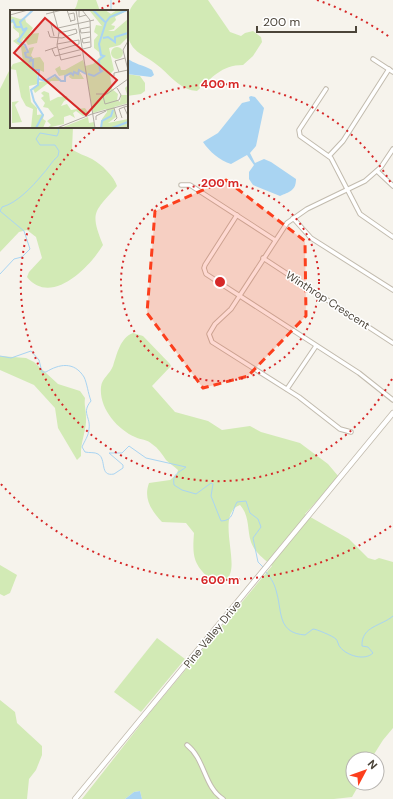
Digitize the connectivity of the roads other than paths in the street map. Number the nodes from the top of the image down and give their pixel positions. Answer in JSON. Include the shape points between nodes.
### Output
{"nodes":[{"id":1,"x":373,"y":59,"type":"dead end"},
{"id":2,"x":389,"y":69,"type":"junction"},
{"id":3,"x":393,"y":72,"type":"edge"},
{"id":4,"x":326,"y":89,"type":"dead end"},
{"id":5,"x":393,"y":149,"type":"edge"},
{"id":6,"x":329,"y":156,"type":"junction"},
{"id":7,"x":377,"y":171,"type":"junction"},
{"id":8,"x":181,"y":185,"type":"dead end"},
{"id":9,"x":393,"y":186,"type":"edge"},
{"id":10,"x":347,"y":191,"type":"junction"},
{"id":11,"x":237,"y":215,"type":"junction"},
{"id":12,"x":293,"y":218,"type":"junction"},
{"id":13,"x":393,"y":237,"type":"edge"},
{"id":14,"x":275,"y":240,"type":"junction"},
{"id":15,"x":263,"y":258,"type":"junction"},
{"id":16,"x":393,"y":290,"type":"edge"},
{"id":17,"x":239,"y":296,"type":"junction"},
{"id":18,"x":393,"y":343,"type":"edge"},
{"id":19,"x":316,"y":346,"type":"junction"},
{"id":20,"x":287,"y":389,"type":"junction"},
{"id":21,"x":393,"y":400,"type":"edge"},
{"id":22,"x":393,"y":413,"type":"edge"},
{"id":23,"x":351,"y":432,"type":"dead end"},
{"id":24,"x":187,"y":745,"type":"dead end"},
{"id":25,"x":220,"y":798,"type":"edge"},
{"id":26,"x":75,"y":799,"type":"edge"}],
"edges":[{"from":1,"to":2,"type":"street"},
{"from":2,"to":3,"type":"street"},
{"from":2,"to":6,"type":"street","via":[[343,142]]},
{"from":4,"to":6,"type":"street","via":[[299,130],[300,136]]},
{"from":5,"to":7,"type":"street"},
{"from":6,"to":10,"type":"street"},
{"from":7,"to":9,"type":"street"},
{"from":7,"to":10,"type":"street","via":[[366,181]]},
{"from":8,"to":11,"type":"street","via":[[190,185]]},
{"from":10,"to":12,"type":"street","via":[[306,209]]},
{"from":10,"to":13,"type":"street","via":[[360,214]]},
{"from":11,"to":14,"type":"street"},
{"from":11,"to":17,"type":"street","via":[[204,268],[206,274]]},
{"from":12,"to":14,"type":"street"},
{"from":12,"to":16,"type":"street","via":[[311,238]]},
{"from":14,"to":15,"type":"street"},
{"from":15,"to":17,"type":"street"},
{"from":15,"to":18,"type":"street","name":"Winthrop Crescent"},
{"from":17,"to":19,"type":"street"},
{"from":17,"to":20,"type":"street","via":[[213,326],[209,334],[210,340]]},
{"from":19,"to":20,"type":"street"},
{"from":19,"to":21,"type":"street","via":[[359,373]]},
{"from":20,"to":23,"type":"street","via":[[340,429]]},
{"from":22,"to":26,"type":"street","name":"Pine Valley Drive"},
{"from":24,"to":25,"type":"street","via":[[196,754],[212,788]]}]}
